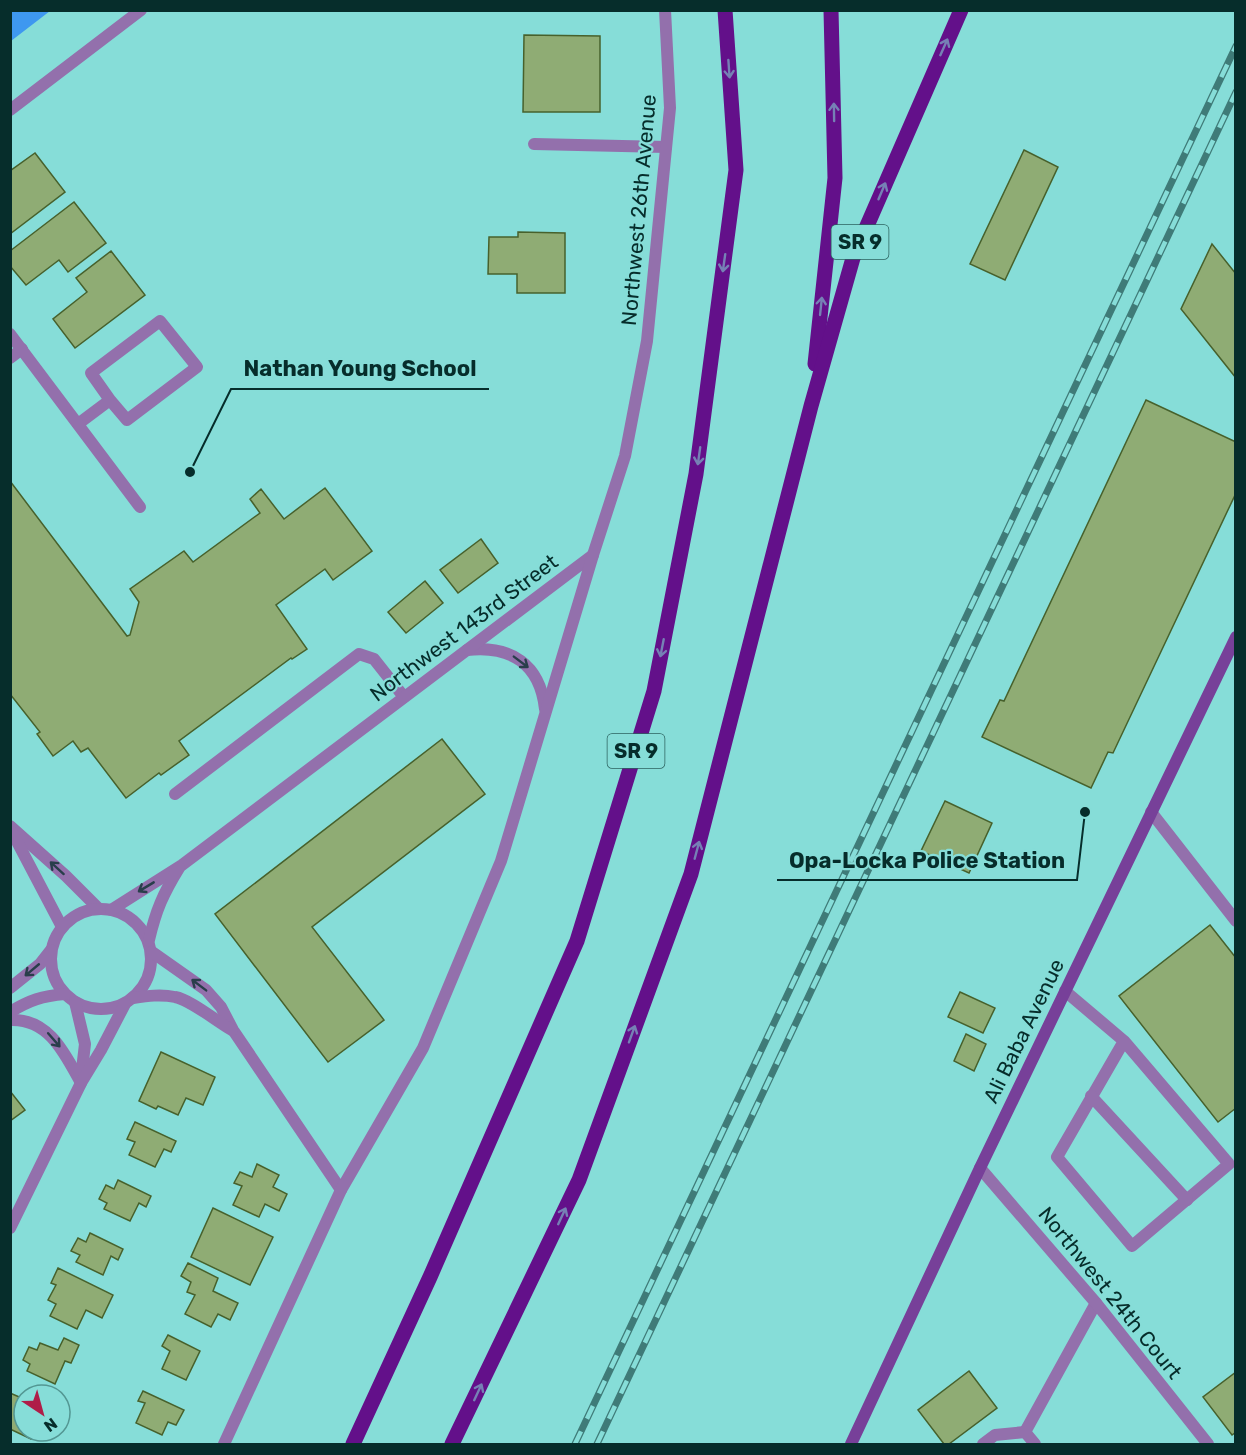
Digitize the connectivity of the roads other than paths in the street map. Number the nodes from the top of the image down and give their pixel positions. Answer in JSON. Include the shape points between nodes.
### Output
{"nodes":[{"id":1,"x":141,"y":10,"type":"edge"},
{"id":2,"x":665,"y":10,"type":"edge"},
{"id":3,"x":725,"y":10,"type":"edge"},
{"id":4,"x":831,"y":10,"type":"edge"},
{"id":5,"x":961,"y":10,"type":"edge"},
{"id":6,"x":10,"y":110,"type":"edge"},
{"id":7,"x":534,"y":144,"type":"dead end"},
{"id":8,"x":666,"y":147,"type":"junction"},
{"id":9,"x":10,"y":334,"type":"edge"},
{"id":10,"x":22,"y":349,"type":"junction"},
{"id":11,"x":10,"y":358,"type":"edge"},
{"id":12,"x":110,"y":400,"type":"junction"},
{"id":13,"x":811,"y":406,"type":"junction"},
{"id":14,"x":78,"y":424,"type":"junction"},
{"id":15,"x":140,"y":507,"type":"dead end"},
{"id":16,"x":593,"y":555,"type":"junction"},
{"id":17,"x":1236,"y":636,"type":"edge"},
{"id":18,"x":466,"y":651,"type":"junction"},
{"id":19,"x":404,"y":697,"type":"junction"},
{"id":20,"x":546,"y":714,"type":"junction"},
{"id":21,"x":175,"y":794,"type":"dead end"},
{"id":22,"x":1151,"y":812,"type":"junction"},
{"id":23,"x":10,"y":827,"type":"edge"},
{"id":24,"x":182,"y":865,"type":"junction"},
{"id":25,"x":105,"y":909,"type":"junction"},
{"id":26,"x":1236,"y":921,"type":"edge"},
{"id":27,"x":62,"y":927,"type":"junction"},
{"id":28,"x":151,"y":946,"type":"junction"},
{"id":29,"x":51,"y":950,"type":"junction"},
{"id":30,"x":10,"y":988,"type":"edge"},
{"id":31,"x":1065,"y":991,"type":"junction"},
{"id":32,"x":70,"y":998,"type":"junction"},
{"id":33,"x":129,"y":1001,"type":"junction"},
{"id":34,"x":10,"y":1012,"type":"edge"},
{"id":35,"x":10,"y":1020,"type":"edge"},
{"id":36,"x":233,"y":1030,"type":"junction"},
{"id":37,"x":1124,"y":1041,"type":"junction"},
{"id":38,"x":81,"y":1083,"type":"junction"},
{"id":39,"x":1091,"y":1096,"type":"junction"},
{"id":40,"x":980,"y":1168,"type":"junction"},
{"id":41,"x":341,"y":1190,"type":"junction"},
{"id":42,"x":1187,"y":1200,"type":"junction"},
{"id":43,"x":10,"y":1228,"type":"edge"},
{"id":44,"x":1096,"y":1304,"type":"junction"},
{"id":45,"x":1025,"y":1432,"type":"junction"},
{"id":46,"x":224,"y":1444,"type":"edge"},
{"id":47,"x":353,"y":1444,"type":"edge"},
{"id":48,"x":452,"y":1444,"type":"edge"},
{"id":49,"x":851,"y":1444,"type":"edge"},
{"id":50,"x":983,"y":1444,"type":"edge"},
{"id":51,"x":1035,"y":1444,"type":"edge"},
{"id":52,"x":1208,"y":1444,"type":"edge"}],
"edges":[{"from":1,"to":6,"type":"street"},
{"from":2,"to":8,"type":"street","name":"Northwest 26th Avenue","via":[[670,108]]},
{"from":3,"to":47,"type":"main road","number":"SR 9","one_way":true,"via":[[736,170],[696,474],[654,691],[577,941]]},
{"from":13,"to":4,"type":"main road","one_way":true,"via":[[835,177]]},
{"from":13,"to":5,"type":"main road","number":"SR 9","one_way":true,"via":[[853,258]]},
{"from":7,"to":8,"type":"street"},
{"from":8,"to":16,"type":"street","name":"Northwest 26th Avenue","via":[[647,341],[625,456]]},
{"from":9,"to":10,"type":"street"},
{"from":10,"to":11,"type":"street"},
{"from":10,"to":14,"type":"street"},
{"from":12,"to":12,"type":"street","via":[[127,420],[197,367],[160,321],[91,373]]},
{"from":12,"to":14,"type":"street"},
{"from":48,"to":13,"type":"main road","number":"SR 9","one_way":true,"via":[[579,1180],[691,874]]},
{"from":14,"to":15,"type":"street"},
{"from":16,"to":18,"type":"street","name":"Northwest 143rd Street"},
{"from":16,"to":20,"type":"street"},
{"from":17,"to":22,"type":"street","name":"Ali Baba Avenue"},
{"from":18,"to":19,"type":"street","name":"Northwest 143rd Street"},
{"from":18,"to":20,"type":"street","one_way":true,"via":[[495,649],[526,664],[538,683]]},
{"from":19,"to":21,"type":"street","via":[[374,659],[359,654]]},
{"from":19,"to":24,"type":"street","name":"Northwest 143rd Street"},
{"from":20,"to":41,"type":"street","via":[[501,861],[423,1048]]},
{"from":22,"to":26,"type":"street"},
{"from":22,"to":31,"type":"street","name":"Ali Baba Avenue"},
{"from":25,"to":23,"type":"street","one_way":true},
{"from":23,"to":27,"type":"street"},
{"from":24,"to":25,"type":"street","name":"Northwest 143rd Street","one_way":true},
{"from":24,"to":28,"type":"street","name":"Northwest 143rd Street","via":[[160,902]]},
{"from":25,"to":27,"type":"street","via":[[74,917]]},
{"from":25,"to":28,"type":"street","via":[[133,920]]},
{"from":27,"to":29,"type":"street"},
{"from":28,"to":33,"type":"street","via":[[151,966],[145,984]]},
{"from":36,"to":28,"type":"street","one_way":true,"via":[[206,990]]},
{"from":29,"to":30,"type":"street","one_way":true},
{"from":29,"to":32,"type":"street","via":[[56,981]]},
{"from":31,"to":37,"type":"street"},
{"from":31,"to":40,"type":"street","name":"Ali Baba Avenue"},
{"from":32,"to":33,"type":"street","via":[[87,1008],[100,1009]]},
{"from":32,"to":34,"type":"street","via":[[43,996]]},
{"from":32,"to":38,"type":"street","via":[[85,1044]]},
{"from":33,"to":36,"type":"street","via":[[159,995],[177,997]]},
{"from":33,"to":38,"type":"street"},
{"from":35,"to":38,"type":"street","one_way":true,"via":[[44,1030],[54,1039]]},
{"from":36,"to":41,"type":"street"},
{"from":37,"to":39,"type":"street"},
{"from":37,"to":42,"type":"street","via":[[1229,1164]]},
{"from":38,"to":43,"type":"street"},
{"from":39,"to":42,"type":"street"},
{"from":39,"to":42,"type":"street","via":[[1057,1157],[1132,1246]]},
{"from":40,"to":44,"type":"street","name":"Northwest 24th Court"},
{"from":40,"to":49,"type":"street","name":"Ali Baba Avenue"},
{"from":41,"to":46,"type":"street"},
{"from":44,"to":45,"type":"street"},
{"from":44,"to":52,"type":"street","name":"Northwest 24th Court"},
{"from":45,"to":50,"type":"street","via":[[995,1436]]},
{"from":45,"to":51,"type":"street"}]}
